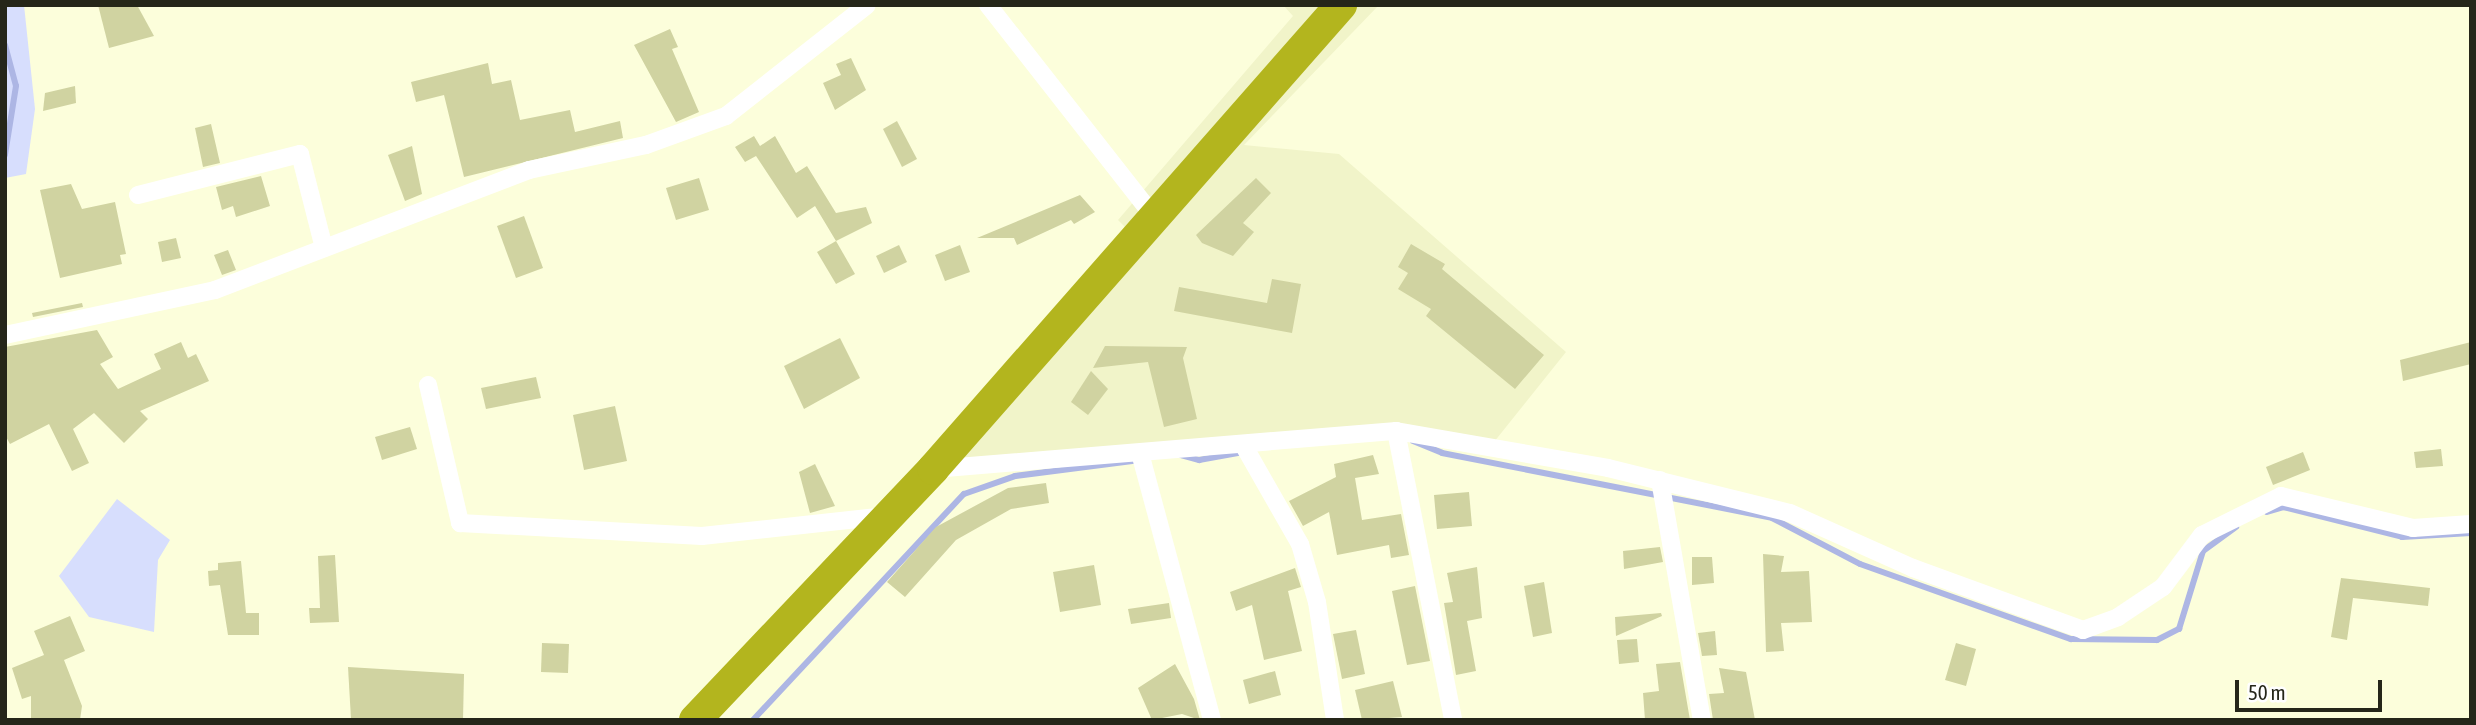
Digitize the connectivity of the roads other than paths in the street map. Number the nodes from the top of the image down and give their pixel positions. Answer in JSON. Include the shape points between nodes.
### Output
{"nodes":[{"id":1,"x":867,"y":5,"type":"edge"},
{"id":2,"x":988,"y":5,"type":"edge"},
{"id":3,"x":1341,"y":5,"type":"edge"},
{"id":4,"x":138,"y":195,"type":"dead end"},
{"id":5,"x":1152,"y":215,"type":"junction"},
{"id":6,"x":324,"y":248,"type":"junction"},
{"id":7,"x":5,"y":335,"type":"edge"},
{"id":8,"x":428,"y":385,"type":"dead end"},
{"id":9,"x":1396,"y":431,"type":"junction"},
{"id":10,"x":1244,"y":446,"type":"junction"},
{"id":11,"x":1140,"y":453,"type":"junction"},
{"id":12,"x":933,"y":469,"type":"junction"},
{"id":13,"x":1660,"y":480,"type":"junction"},
{"id":14,"x":885,"y":516,"type":"junction"},
{"id":15,"x":2471,"y":524,"type":"edge"},
{"id":16,"x":695,"y":720,"type":"edge"},
{"id":17,"x":1212,"y":720,"type":"edge"},
{"id":18,"x":1335,"y":720,"type":"edge"},
{"id":19,"x":1453,"y":720,"type":"edge"},
{"id":20,"x":1702,"y":720,"type":"edge"}],
"edges":[{"from":1,"to":6,"type":"street","via":[[726,116],[646,145],[529,170]]},
{"from":2,"to":5,"type":"street"},
{"from":3,"to":5,"type":"highway"},
{"from":4,"to":6,"type":"street","via":[[300,154]]},
{"from":5,"to":12,"type":"highway"},
{"from":6,"to":7,"type":"street","via":[[215,289]]},
{"from":8,"to":14,"type":"street","via":[[460,523],[702,536]]},
{"from":9,"to":10,"type":"street"},
{"from":9,"to":13,"type":"street"},
{"from":9,"to":19,"type":"street"},
{"from":10,"to":11,"type":"street"},
{"from":10,"to":18,"type":"street","via":[[1300,544],[1317,602]]},
{"from":11,"to":12,"type":"street"},
{"from":11,"to":17,"type":"street"},
{"from":12,"to":14,"type":"highway"},
{"from":13,"to":15,"type":"street","via":[[1790,513],[1913,568],[2083,630],[2118,617],[2163,587],[2202,535],[2281,496],[2413,528]]},
{"from":13,"to":20,"type":"street"},
{"from":14,"to":16,"type":"highway"}]}
